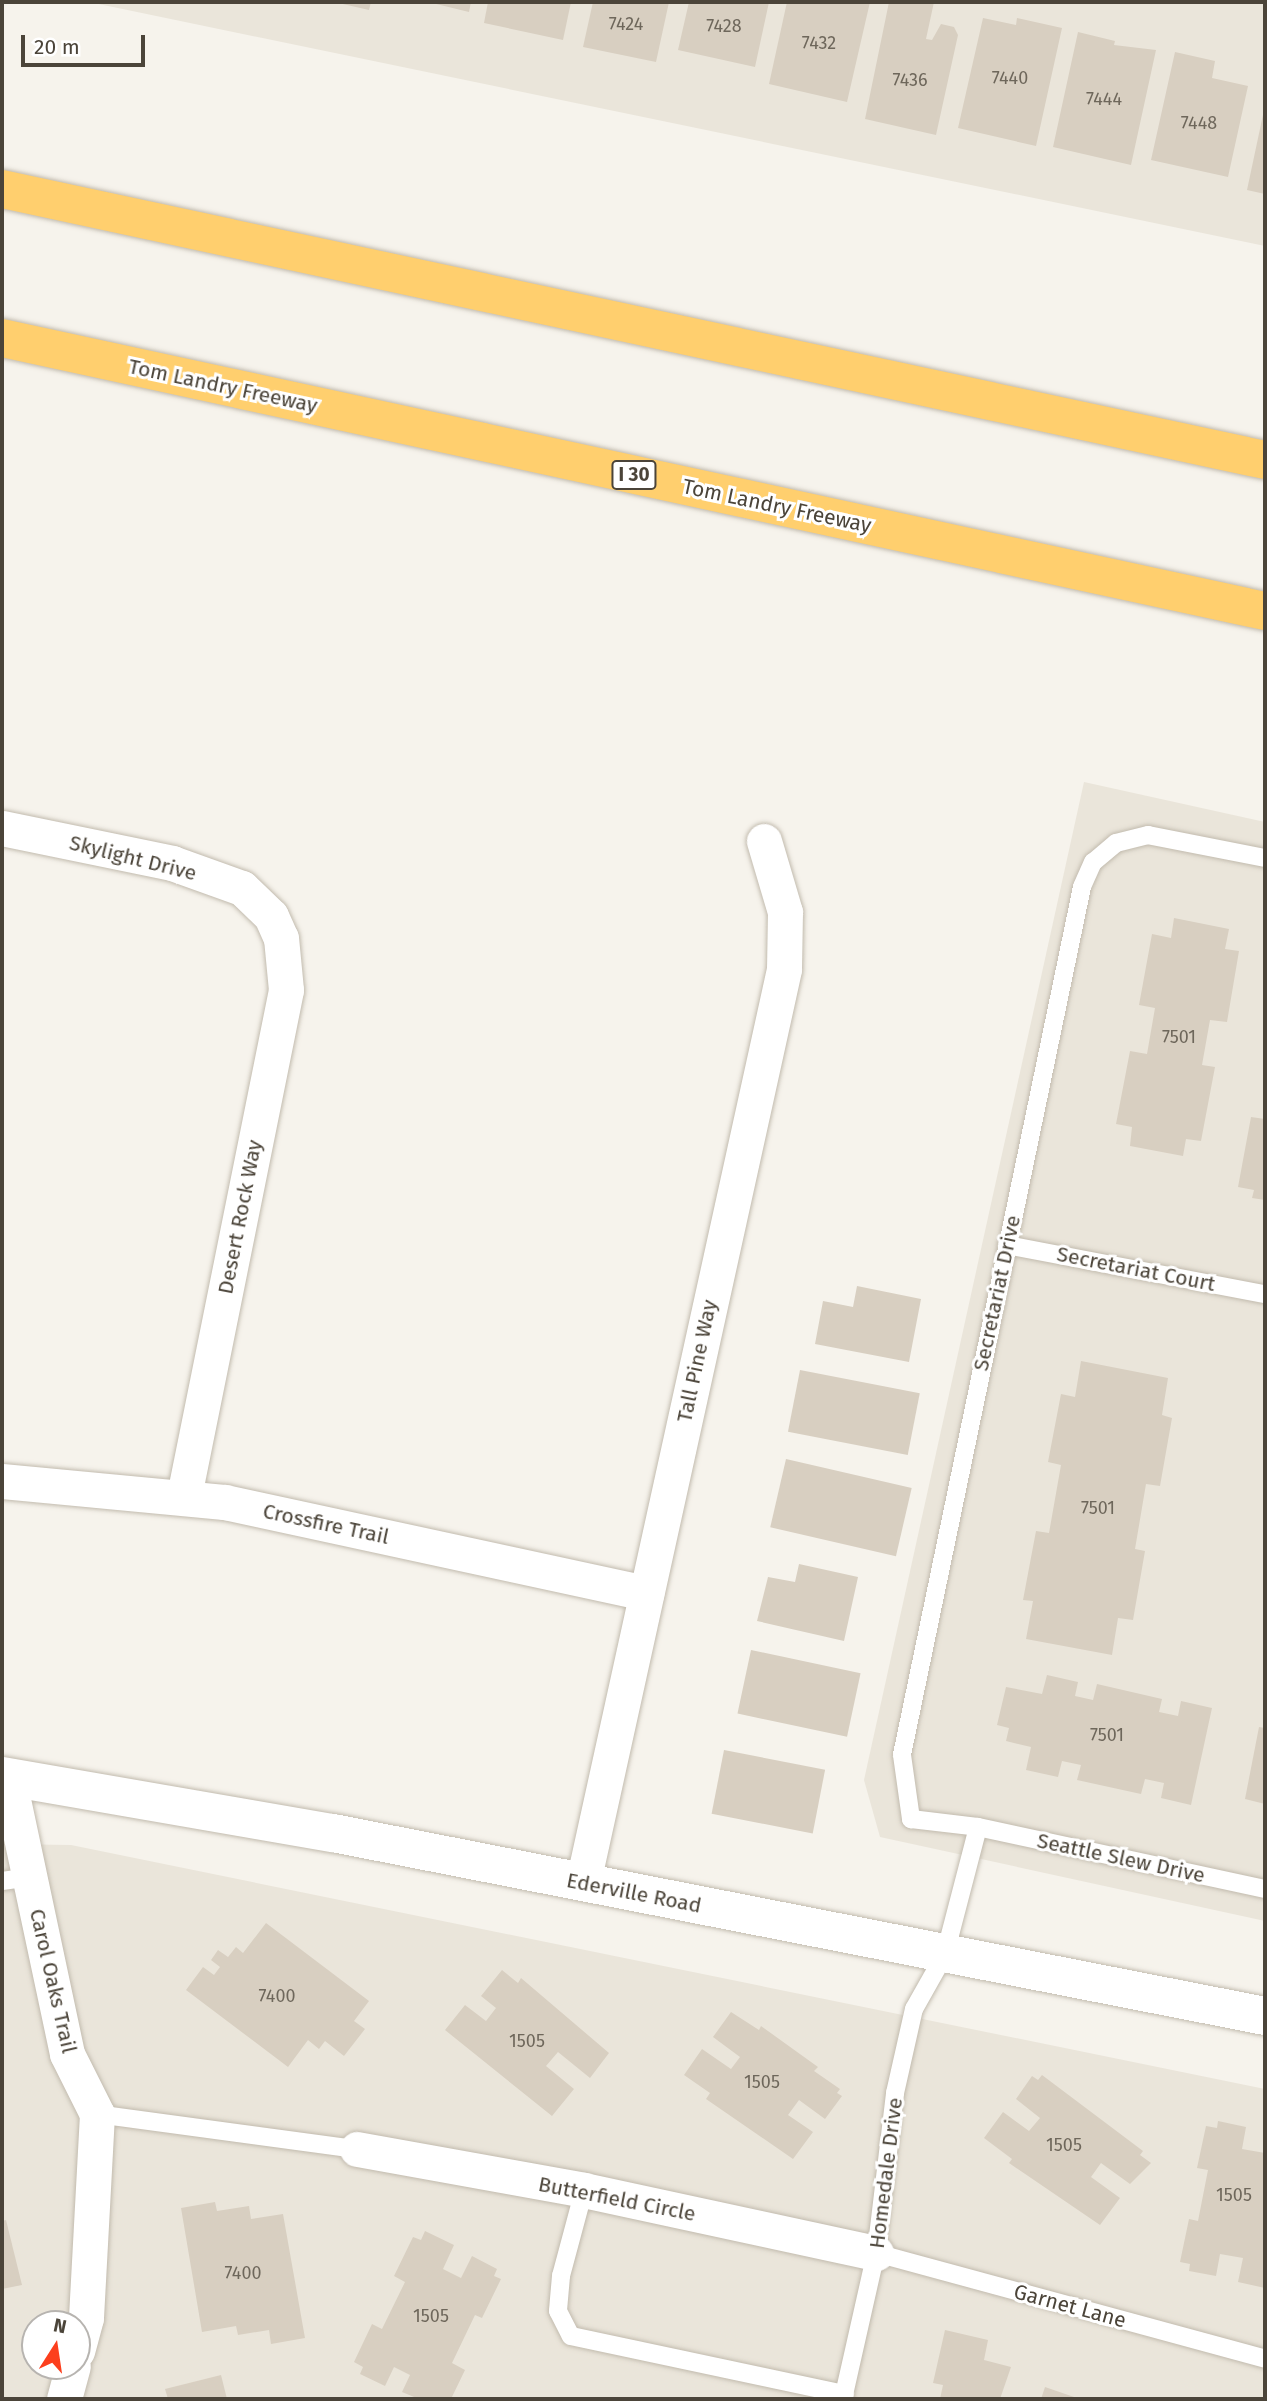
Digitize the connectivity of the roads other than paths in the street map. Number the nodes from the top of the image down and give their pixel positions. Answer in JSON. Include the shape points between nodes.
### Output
{"nodes":[{"id":1,"x":2,"y":189,"type":"edge"},
{"id":2,"x":2,"y":338,"type":"edge"},
{"id":3,"x":1265,"y":460,"type":"edge"},
{"id":4,"x":1265,"y":611,"type":"edge"},
{"id":5,"x":2,"y":828,"type":"edge"},
{"id":6,"x":764,"y":841,"type":"dead end"},
{"id":7,"x":1265,"y":858,"type":"edge"},
{"id":8,"x":281,"y":937,"type":"joint"},
{"id":9,"x":1007,"y":1245,"type":"junction"},
{"id":10,"x":1265,"y":1294,"type":"edge"},
{"id":11,"x":2,"y":1481,"type":"edge"},
{"id":12,"x":184,"y":1496,"type":"junction"},
{"id":13,"x":646,"y":1593,"type":"junction"},
{"id":14,"x":902,"y":1755,"type":"joint"},
{"id":15,"x":5,"y":1776,"type":"edge"},
{"id":16,"x":978,"y":1827,"type":"junction"},
{"id":17,"x":15,"y":1879,"type":"edge"},
{"id":18,"x":583,"y":1882,"type":"junction"},
{"id":19,"x":1265,"y":1889,"type":"edge"},
{"id":20,"x":945,"y":1954,"type":"junction"},
{"id":21,"x":1265,"y":2016,"type":"edge"},
{"id":22,"x":97,"y":2114,"type":"junction"},
{"id":23,"x":357,"y":2149,"type":"joint"},
{"id":24,"x":584,"y":2190,"type":"junction"},
{"id":25,"x":876,"y":2253,"type":"junction"},
{"id":26,"x":86,"y":2310,"type":"edge"},
{"id":27,"x":1265,"y":2358,"type":"edge"},
{"id":28,"x":69,"y":2380,"type":"edge"},
{"id":29,"x":844,"y":2397,"type":"edge"},
{"id":30,"x":64,"y":2399,"type":"edge"}],
"edges":[{"from":1,"to":3,"type":"highway"},
{"from":2,"to":4,"type":"highway","name":"Tom Landry Freeway","number":"I 30"},
{"from":5,"to":8,"type":"street","name":"Skylight Drive","via":[[172,863],[242,888],[271,916]]},
{"from":6,"to":13,"type":"street","name":"Tall Pine Way","via":[[785,912],[784,969]]},
{"from":7,"to":9,"type":"lane","name":"Secretariat Drive","via":[[1148,835],[1116,843],[1093,862],[1082,887]]},
{"from":8,"to":12,"type":"street","name":"Desert Rock Way","via":[[286,990]]},
{"from":9,"to":10,"type":"lane","name":"Secretariat Court"},
{"from":9,"to":14,"type":"lane","name":"Secretariat Drive"},
{"from":11,"to":12,"type":"street","name":"Crossfire Trail"},
{"from":12,"to":13,"type":"street","name":"Crossfire Trail"},
{"from":13,"to":18,"type":"street","name":"Tall Pine Way"},
{"from":14,"to":16,"type":"lane","name":"Seattle Slew Drive","via":[[911,1819]]},
{"from":15,"to":17,"type":"street","name":"Carol Oaks Trail"},
{"from":15,"to":18,"type":"street","name":"Ederville Road"},
{"from":16,"to":19,"type":"lane","name":"Seattle Slew Drive"},
{"from":16,"to":20,"type":"lane"},
{"from":17,"to":22,"type":"street","name":"Carol Oaks Trail","via":[[67,2054]]},
{"from":18,"to":20,"type":"street","name":"Ederville Road"},
{"from":20,"to":21,"type":"street","name":"Ederville Road"},
{"from":20,"to":25,"type":"lane","name":"Homedale Drive","via":[[914,2009],[895,2093]]},
{"from":22,"to":23,"type":"lane"},
{"from":22,"to":26,"type":"street","name":"Carol Oaks Trail"},
{"from":23,"to":24,"type":"street","name":"Butterfield Circle"},
{"from":24,"to":25,"type":"street","name":"Butterfield Circle"},
{"from":24,"to":29,"type":"lane","via":[[561,2276],[558,2311],[571,2336]]},
{"from":25,"to":27,"type":"lane","name":"Garnet Lane"},
{"from":25,"to":29,"type":"lane","name":"Homedale Drive"},
{"from":28,"to":30,"type":"street"}]}
